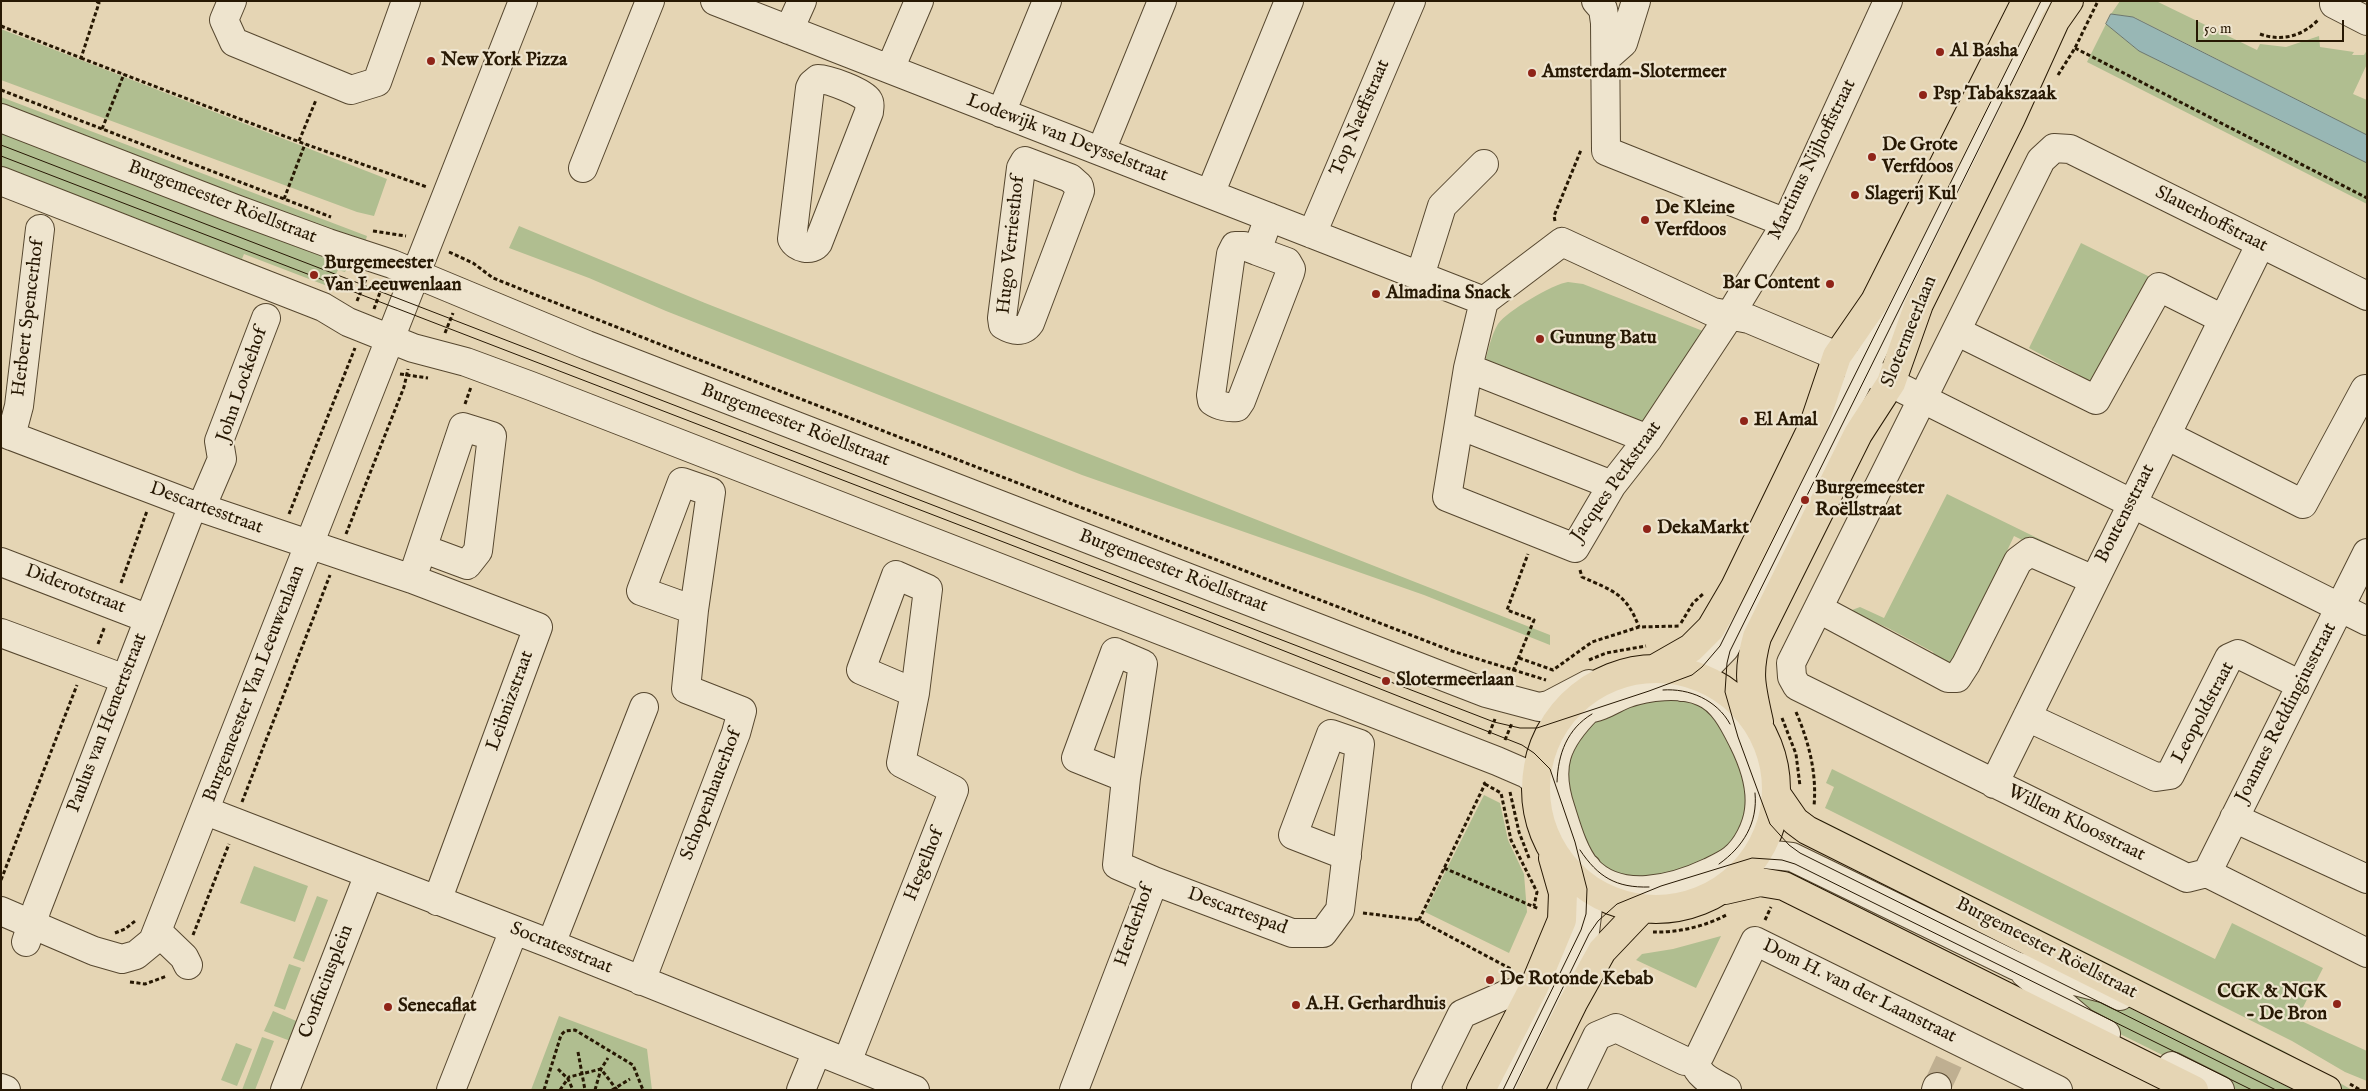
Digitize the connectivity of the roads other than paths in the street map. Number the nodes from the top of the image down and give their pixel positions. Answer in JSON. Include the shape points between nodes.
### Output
{"nodes":[{"id":1,"x":232,"y":1,"type":"edge"},
{"id":2,"x":406,"y":1,"type":"edge"},
{"id":3,"x":523,"y":1,"type":"edge"},
{"id":4,"x":650,"y":1,"type":"edge"},
{"id":5,"x":715,"y":1,"type":"edge"},
{"id":6,"x":802,"y":1,"type":"edge"},
{"id":7,"x":919,"y":1,"type":"edge"},
{"id":8,"x":1047,"y":1,"type":"edge"},
{"id":9,"x":1162,"y":1,"type":"edge"},
{"id":10,"x":1290,"y":1,"type":"edge"},
{"id":11,"x":1411,"y":1,"type":"edge"},
{"id":12,"x":1596,"y":1,"type":"edge"},
{"id":13,"x":1636,"y":1,"type":"edge"},
{"id":14,"x":1888,"y":1,"type":"edge"},
{"id":15,"x":2026,"y":1,"type":"edge"},
{"id":16,"x":2047,"y":1,"type":"edge"},
{"id":17,"x":2068,"y":1,"type":"edge"},
{"id":18,"x":2334,"y":4,"type":"road end"},
{"id":19,"x":2367,"y":21,"type":"edge"},
{"id":20,"x":789,"y":30,"type":"junction"},
{"id":21,"x":848,"y":53,"type":"junction"},
{"id":22,"x":1606,"y":58,"type":"junction"},
{"id":23,"x":890,"y":69,"type":"junction"},
{"id":24,"x":837,"y":84,"type":"junction"},
{"id":25,"x":1001,"y":113,"type":"junction"},
{"id":26,"x":1,"y":118,"type":"edge"},
{"id":27,"x":1061,"y":136,"type":"junction"},
{"id":28,"x":2054,"y":148,"type":"joint"},
{"id":29,"x":1101,"y":151,"type":"junction"},
{"id":30,"x":1484,"y":164,"type":"dead end"},
{"id":31,"x":583,"y":168,"type":"dead end"},
{"id":32,"x":1049,"y":169,"type":"junction"},
{"id":33,"x":1,"y":181,"type":"edge"},
{"id":34,"x":1210,"y":194,"type":"junction"},
{"id":35,"x":1269,"y":217,"type":"junction"},
{"id":36,"x":1786,"y":223,"type":"junction"},
{"id":37,"x":40,"y":229,"type":"dead end"},
{"id":38,"x":1312,"y":234,"type":"junction"},
{"id":39,"x":2260,"y":245,"type":"junction"},
{"id":40,"x":1257,"y":251,"type":"junction"},
{"id":41,"x":417,"y":274,"type":"junction"},
{"id":42,"x":1420,"y":276,"type":"junction"},
{"id":43,"x":2367,"y":296,"type":"edge"},
{"id":44,"x":1484,"y":301,"type":"junction"},
{"id":45,"x":1730,"y":315,"type":"junction"},
{"id":46,"x":266,"y":318,"type":"dead end"},
{"id":47,"x":2223,"y":319,"type":"junction"},
{"id":48,"x":1956,"y":331,"type":"junction"},
{"id":49,"x":397,"y":346,"type":"junction"},
{"id":50,"x":1837,"y":356,"type":"junction"},
{"id":51,"x":1468,"y":368,"type":"junction"},
{"id":52,"x":1864,"y":369,"type":"junction"},
{"id":53,"x":1892,"y":383,"type":"junction"},
{"id":54,"x":2367,"y":390,"type":"edge"},
{"id":55,"x":1922,"y":398,"type":"junction"},
{"id":56,"x":1459,"y":425,"type":"junction"},
{"id":57,"x":6,"y":434,"type":"edge"},
{"id":58,"x":2166,"y":435,"type":"junction"},
{"id":59,"x":1648,"y":438,"type":"junction"},
{"id":60,"x":1612,"y":485,"type":"junction"},
{"id":61,"x":2132,"y":503,"type":"junction"},
{"id":62,"x":197,"y":506,"type":"junction"},
{"id":63,"x":308,"y":545,"type":"junction"},
{"id":64,"x":424,"y":549,"type":"dead end"},
{"id":65,"x":2367,"y":552,"type":"edge"},
{"id":66,"x":1,"y":562,"type":"edge"},
{"id":67,"x":412,"y":579,"type":"junction"},
{"id":68,"x":2094,"y":580,"type":"junction"},
{"id":69,"x":2340,"y":608,"type":"junction"},
{"id":70,"x":1819,"y":609,"type":"junction"},
{"id":71,"x":694,"y":610,"type":"dead end"},
{"id":72,"x":149,"y":618,"type":"junction"},
{"id":73,"x":2367,"y":621,"type":"edge"},
{"id":74,"x":1,"y":633,"type":"edge"},
{"id":75,"x":1725,"y":648,"type":"junction"},
{"id":76,"x":1656,"y":668,"type":"junction"},
{"id":77,"x":1792,"y":677,"type":"joint"},
{"id":78,"x":125,"y":679,"type":"junction"},
{"id":79,"x":1690,"y":682,"type":"junction"},
{"id":80,"x":2301,"y":685,"type":"junction"},
{"id":81,"x":915,"y":693,"type":"dead end"},
{"id":82,"x":1723,"y":700,"type":"junction"},
{"id":83,"x":1582,"y":701,"type":"junction"},
{"id":84,"x":644,"y":707,"type":"dead end"},
{"id":85,"x":2027,"y":717,"type":"junction"},
{"id":86,"x":1759,"y":722,"type":"junction"},
{"id":87,"x":1126,"y":778,"type":"dead end"},
{"id":88,"x":1994,"y":784,"type":"junction"},
{"id":89,"x":1547,"y":790,"type":"junction"},
{"id":90,"x":1777,"y":795,"type":"junction"},
{"id":91,"x":206,"y":810,"type":"junction"},
{"id":92,"x":2234,"y":818,"type":"junction"},
{"id":93,"x":1754,"y":839,"type":"junction"},
{"id":94,"x":1347,"y":856,"type":"dead end"},
{"id":95,"x":1552,"y":857,"type":"junction"},
{"id":96,"x":2207,"y":873,"type":"junction"},
{"id":97,"x":369,"y":874,"type":"junction"},
{"id":98,"x":2367,"y":879,"type":"edge"},
{"id":99,"x":1154,"y":880,"type":"junction"},
{"id":100,"x":1725,"y":890,"type":"junction"},
{"id":101,"x":1613,"y":892,"type":"junction"},
{"id":102,"x":437,"y":901,"type":"junction"},
{"id":103,"x":1,"y":911,"type":"edge"},
{"id":104,"x":514,"y":930,"type":"junction"},
{"id":105,"x":158,"y":932,"type":"junction"},
{"id":106,"x":29,"y":933,"type":"junction"},
{"id":107,"x":551,"y":944,"type":"junction"},
{"id":108,"x":2367,"y":952,"type":"edge"},
{"id":109,"x":186,"y":961,"type":"road end"},
{"id":110,"x":2016,"y":966,"type":"junction"},
{"id":111,"x":1526,"y":980,"type":"junction"},
{"id":112,"x":641,"y":981,"type":"junction"},
{"id":113,"x":2121,"y":1047,"type":"junction"},
{"id":114,"x":817,"y":1051,"type":"junction"},
{"id":115,"x":1694,"y":1061,"type":"junction"},
{"id":116,"x":847,"y":1062,"type":"junction"},
{"id":117,"x":1,"y":1088,"type":"edge"},
{"id":118,"x":6,"y":1090,"type":"edge"},
{"id":119,"x":285,"y":1090,"type":"edge"},
{"id":120,"x":451,"y":1090,"type":"edge"},
{"id":121,"x":801,"y":1090,"type":"edge"},
{"id":122,"x":915,"y":1090,"type":"edge"},
{"id":123,"x":1074,"y":1090,"type":"edge"},
{"id":124,"x":1428,"y":1090,"type":"edge"},
{"id":125,"x":1481,"y":1090,"type":"edge"},
{"id":126,"x":1508,"y":1090,"type":"edge"},
{"id":127,"x":1530,"y":1090,"type":"edge"},
{"id":128,"x":1571,"y":1090,"type":"edge"},
{"id":129,"x":1728,"y":1090,"type":"edge"},
{"id":130,"x":2058,"y":1090,"type":"edge"},
{"id":131,"x":2194,"y":1090,"type":"edge"},
{"id":132,"x":2220,"y":1090,"type":"edge"},
{"id":133,"x":2307,"y":1090,"type":"edge"},
{"id":134,"x":2327,"y":1090,"type":"edge"}],
"edges":[{"from":1,"to":2,"type":"street","via":[[224,20],[234,42],[351,90],[377,82]]},
{"from":3,"to":41,"type":"street","name":"Burgemeester Van Leeuwenlaan","via":[[447,194],[440,248]]},
{"from":4,"to":31,"type":"street"},
{"from":5,"to":20,"type":"street","name":"Lodewijk van Deysselstraat"},
{"from":6,"to":20,"type":"street"},
{"from":7,"to":23,"type":"street"},
{"from":8,"to":25,"type":"street"},
{"from":9,"to":29,"type":"street"},
{"from":10,"to":34,"type":"street"},
{"from":11,"to":38,"type":"street","name":"Top Naeffstraat"},
{"from":12,"to":22,"type":"street","via":[[1603,9]]},
{"from":13,"to":22,"type":"street","via":[[1623,43]]},
{"from":14,"to":36,"type":"street","name":"Martinus Nijhoffstraat"},
{"from":15,"to":50,"type":"main road","via":[[1875,301]]},
{"from":16,"to":52,"type":"street","name":"Slotermeerlaan"},
{"from":17,"to":53,"type":"main road","name":"Slotermeerlaan","via":[[1919,304]]},
{"from":18,"to":19,"type":"street"},
{"from":20,"to":21,"type":"street","name":"Lodewijk van Deysselstraat"},
{"from":21,"to":23,"type":"street","name":"Lodewijk van Deysselstraat"},
{"from":21,"to":24,"type":"street"},
{"from":22,"to":36,"type":"street","via":[[1606,151]]},
{"from":23,"to":25,"type":"street","name":"Lodewijk van Deysselstraat"},
{"from":24,"to":24,"type":"street","via":[[818,79],[810,88],[792,239],[804,247],[813,248],[818,243],[869,112],[868,99]]},
{"from":25,"to":27,"type":"street","name":"Lodewijk van Deysselstraat"},
{"from":26,"to":41,"type":"street","name":"Burgemeester Röellstraat"},
{"from":27,"to":29,"type":"street","name":"Lodewijk van Deysselstraat"},
{"from":27,"to":32,"type":"street","name":"Hugo Verriesthof"},
{"from":28,"to":39,"type":"street","name":"Slauerhoffstraat","via":[[2070,150]]},
{"from":28,"to":48,"type":"street","name":"Slotermeerlaan","via":[[2041,160]]},
{"from":29,"to":34,"type":"street","name":"Lodewijk van Deysselstraat"},
{"from":30,"to":42,"type":"street","via":[[1442,206]]},
{"from":32,"to":32,"type":"street","name":"Hugo Verriesthof","via":[[1076,182],[1080,191],[1030,323],[1026,328],[1014,330],[1003,325],[1002,318],[1021,168],[1025,162]]},
{"from":33,"to":49,"type":"street","via":[[323,307]]},
{"from":34,"to":35,"type":"street","name":"Lodewijk van Deysselstraat"},
{"from":35,"to":38,"type":"street","name":"Lodewijk van Deysselstraat"},
{"from":35,"to":40,"type":"street"},
{"from":36,"to":45,"type":"street","name":"Martinus Nijhoffstraat"},
{"from":37,"to":57,"type":"street","name":"Herbert Spencerhof","via":[[20,397]]},
{"from":38,"to":42,"type":"street","name":"Lodewijk van Deysselstraat"},
{"from":39,"to":43,"type":"street","name":"Slauerhoffstraat"},
{"from":39,"to":47,"type":"street","name":"Boutensstraat"},
{"from":40,"to":40,"type":"street","via":[[1239,245],[1230,254],[1212,401],[1231,408],[1241,401],[1291,269],[1287,262]]},
{"from":41,"to":49,"type":"street","name":"Burgemeester Van Leeuwenlaan"},
{"from":41,"to":83,"type":"street","name":"Burgemeester Röellstraat","via":[[586,345],[1486,692],[1539,707]]},
{"from":42,"to":44,"type":"street","name":"Lodewijk van Deysselstraat"},
{"from":44,"to":45,"type":"street","via":[[1562,242],[1713,312]]},
{"from":44,"to":51,"type":"street","name":"Jacques Perkstraat"},
{"from":45,"to":50,"type":"street","via":[[1749,319]]},
{"from":45,"to":59,"type":"street","name":"Jacques Perkstraat"},
{"from":46,"to":62,"type":"street","name":"John Lockehof","via":[[219,441],[222,460]]},
{"from":47,"to":48,"type":"street","via":[[2159,287],[2096,400]]},
{"from":47,"to":58,"type":"street","name":"Boutensstraat"},
{"from":48,"to":55,"type":"street","name":"Slotermeerlaan"},
{"from":49,"to":63,"type":"street","name":"Burgemeester Van Leeuwenlaan"},
{"from":49,"to":89,"type":"street","via":[[466,362],[532,386],[1514,767]]},
{"from":50,"to":52,"type":"street"},
{"from":50,"to":76,"type":"main road","via":[[1814,424],[1712,628],[1691,648]]},
{"from":51,"to":56,"type":"street","name":"Jacques Perkstraat"},
{"from":51,"to":59,"type":"street"},
{"from":52,"to":53,"type":"street"},
{"from":52,"to":75,"type":"street","name":"Slotermeerlaan"},
{"from":53,"to":55,"type":"street"},
{"from":53,"to":86,"type":"main road","name":"Slotermeerlaan","via":[[1858,434],[1757,637],[1750,662],[1750,680]]},
{"from":54,"to":58,"type":"street","via":[[2303,504]]},
{"from":55,"to":61,"type":"street"},
{"from":55,"to":70,"type":"street","name":"Slotermeerlaan"},
{"from":56,"to":60,"type":"street"},
{"from":56,"to":60,"type":"street","name":"Jacques Perkstraat","via":[[1447,497],[1536,533],[1575,548]]},
{"from":57,"to":62,"type":"street","name":"Descartesstraat"},
{"from":58,"to":61,"type":"street","name":"Boutensstraat"},
{"from":59,"to":60,"type":"street","name":"Jacques Perkstraat"},
{"from":61,"to":68,"type":"street","name":"Boutensstraat"},
{"from":61,"to":69,"type":"street"},
{"from":62,"to":63,"type":"street","name":"Descartesstraat"},
{"from":62,"to":72,"type":"street","name":"Paulus van Hemertstraat"},
{"from":63,"to":67,"type":"street","name":"Descartesstraat"},
{"from":63,"to":91,"type":"street","name":"Burgemeester Van Leeuwenlaan"},
{"from":64,"to":67,"type":"street"},
{"from":65,"to":69,"type":"street","name":"Joannes Reddingiusstraat"},
{"from":66,"to":72,"type":"street","name":"Diderotstraat"},
{"from":67,"to":102,"type":"street","name":"Leibnizstraat","via":[[538,627]]},
{"from":68,"to":70,"type":"street","via":[[2030,552],[2018,561],[1957,678],[1948,678]]},
{"from":68,"to":85,"type":"street","name":"Boutensstraat"},
{"from":69,"to":73,"type":"street"},
{"from":69,"to":80,"type":"street","name":"Joannes Reddingiusstraat"},
{"from":70,"to":77,"type":"street","name":"Slotermeerlaan","via":[[1791,663]]},
{"from":71,"to":112,"type":"street","name":"Schopenhauerhof","via":[[686,689],[742,711]]},
{"from":72,"to":78,"type":"street","name":"Paulus van Hemertstraat"},
{"from":74,"to":78,"type":"street"},
{"from":75,"to":79,"type":"street","name":"Slotermeerlaan"},
{"from":75,"to":82,"type":"street","name":"Slotermeerlaan"},
{"from":76,"to":79,"type":"main road"},
{"from":76,"to":83,"type":"main road","via":[[1628,670]]},
{"from":77,"to":88,"type":"street","name":"Willem Kloosstraat","via":[[1797,686]]},
{"from":78,"to":106,"type":"street","name":"Paulus van Hemertstraat"},
{"from":79,"to":82,"type":"main road"},
{"from":79,"to":83,"type":"street","name":"Burgemeester Röellstraat"},
{"from":80,"to":85,"type":"street","name":"Leopoldstraat","via":[[2238,654],[2229,658],[2170,775],[2156,777]]},
{"from":80,"to":92,"type":"street","name":"Joannes Reddingiusstraat"},
{"from":81,"to":116,"type":"street","name":"Hegelhof","via":[[901,763],[954,790]]},
{"from":82,"to":86,"type":"main road"},
{"from":82,"to":93,"type":"street","via":[[1755,773],[1759,798]]},
{"from":83,"to":89,"type":"main road","via":[[1548,746]]},
{"from":84,"to":107,"type":"street"},
{"from":85,"to":88,"type":"street","name":"Boutensstraat"},
{"from":86,"to":90,"type":"main road","via":[[1773,751],[1778,773]]},
{"from":87,"to":99,"type":"street","name":"Herderhof","via":[[1117,865]]},
{"from":88,"to":96,"type":"street","name":"Willem Kloosstraat","via":[[2187,878]]},
{"from":89,"to":95,"type":"main road","via":[[1537,820]]},
{"from":89,"to":101,"type":"street","via":[[1578,853]]},
{"from":90,"to":93,"type":"main road"},
{"from":90,"to":134,"type":"main road","name":"Burgemeester Röellstraat","via":[[1795,821],[1808,830]]},
{"from":91,"to":97,"type":"street","name":"Socratesstraat"},
{"from":91,"to":105,"type":"street","name":"Burgemeester Van Leeuwenlaan"},
{"from":92,"to":96,"type":"street","name":"Joannes Reddingiusstraat"},
{"from":92,"to":98,"type":"street"},
{"from":93,"to":100,"type":"main road"},
{"from":93,"to":101,"type":"street","via":[[1698,878],[1647,891]]},
{"from":93,"to":110,"type":"street","name":"Burgemeester Röellstraat"},
{"from":94,"to":99,"type":"street","name":"Descartespad","via":[[1340,910],[1323,933],[1292,933]]},
{"from":95,"to":101,"type":"main road"},
{"from":95,"to":111,"type":"main road","via":[[1563,893],[1562,920]]},
{"from":96,"to":108,"type":"street"},
{"from":97,"to":102,"type":"street","name":"Socratesstraat"},
{"from":97,"to":119,"type":"street","name":"Confuciusplein"},
{"from":99,"to":123,"type":"street","name":"Herderhof"},
{"from":100,"to":101,"type":"main road","name":"Burgemeester Röellstraat","via":[[1679,908]]},
{"from":100,"to":113,"type":"main road","name":"Burgemeester Röellstraat","via":[[1760,882],[1784,886]]},
{"from":101,"to":126,"type":"street","via":[[1588,916],[1580,945]]},
{"from":101,"to":127,"type":"main road","via":[[1602,951],[1572,1003]]},
{"from":102,"to":104,"type":"street","name":"Socratesstraat"},
{"from":103,"to":106,"type":"street"},
{"from":104,"to":107,"type":"street","name":"Socratesstraat"},
{"from":104,"to":120,"type":"street"},
{"from":105,"to":106,"type":"street","name":"Burgemeester Van Leeuwenlaan","via":[[154,941],[136,955],[124,971],[94,951]]},
{"from":105,"to":109,"type":"street"},
{"from":107,"to":112,"type":"street","name":"Socratesstraat"},
{"from":110,"to":113,"type":"street","name":"Burgemeester Röellstraat","via":[[2083,1022]]},
{"from":110,"to":133,"type":"street","name":"Burgemeester Röellstraat","via":[[2106,989]]},
{"from":111,"to":124,"type":"street","via":[[1505,995],[1462,1014],[1426,1087]]},
{"from":111,"to":125,"type":"main road"},
{"from":112,"to":114,"type":"street","name":"Socratesstraat"},
{"from":113,"to":131,"type":"main road","name":"Burgemeester Röellstraat"},
{"from":113,"to":132,"type":"street","name":"Burgemeester Röellstraat"},
{"from":114,"to":116,"type":"street","name":"Socratesstraat"},
{"from":114,"to":121,"type":"street"},
{"from":115,"to":128,"type":"street","via":[[1685,1061],[1616,1028],[1597,1036]]},
{"from":115,"to":129,"type":"street","via":[[1696,1070],[1706,1079]]},
{"from":115,"to":130,"type":"street","name":"Dom H. van der Laanstraat","via":[[1700,1055],[1754,941]]},
{"from":116,"to":122,"type":"street","name":"Socratesstraat"},
{"from":117,"to":118,"type":"street"}]}
